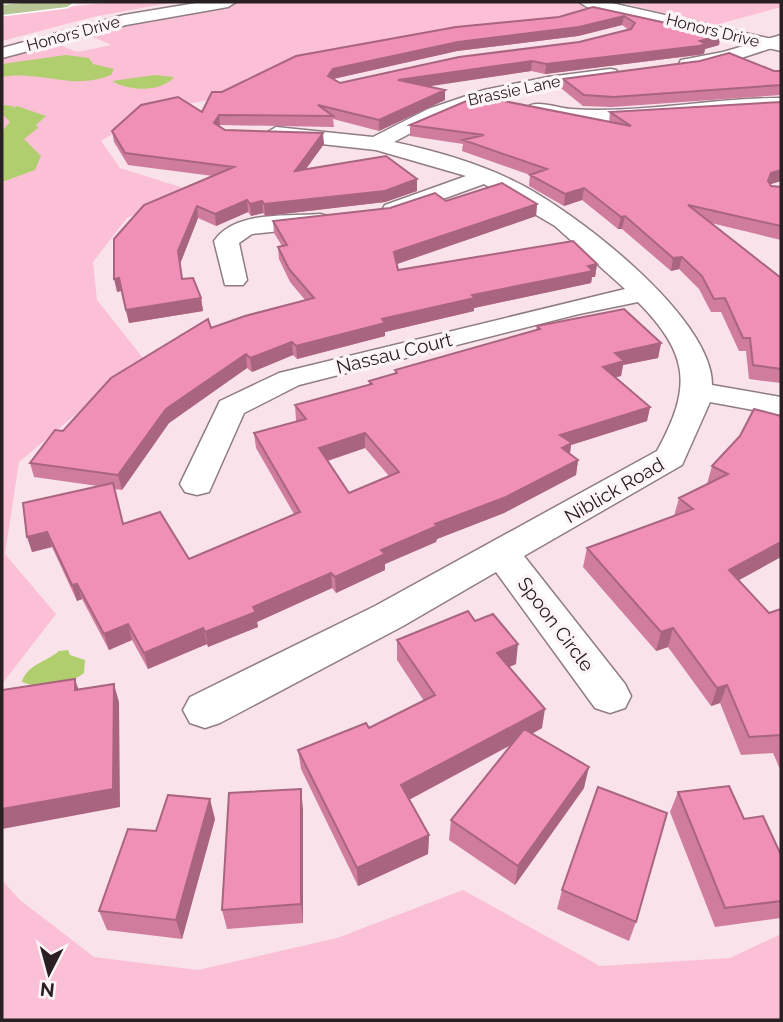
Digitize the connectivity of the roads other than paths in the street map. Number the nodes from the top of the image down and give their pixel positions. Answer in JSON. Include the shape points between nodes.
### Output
{"nodes":[{"id":1,"x":67,"y":2,"type":"edge"},
{"id":2,"x":189,"y":2,"type":"edge"},
{"id":3,"x":228,"y":2,"type":"edge"},
{"id":4,"x":587,"y":2,"type":"edge"},
{"id":5,"x":603,"y":3,"type":"edge"},
{"id":6,"x":2,"y":9,"type":"edge"},
{"id":7,"x":778,"y":43,"type":"edge"},
{"id":8,"x":2,"y":45,"type":"edge"},
{"id":9,"x":2,"y":53,"type":"edge"},
{"id":10,"x":591,"y":59,"type":"edge"},
{"id":11,"x":664,"y":69,"type":"edge"},
{"id":12,"x":494,"y":92,"type":"junction"},
{"id":13,"x":781,"y":104,"type":"edge"},
{"id":14,"x":253,"y":133,"type":"edge"},
{"id":15,"x":379,"y":142,"type":"junction"},
{"id":16,"x":485,"y":176,"type":"junction"},
{"id":17,"x":365,"y":215,"type":"edge"},
{"id":18,"x":338,"y":218,"type":"edge"},
{"id":19,"x":234,"y":281,"type":"dead end"},
{"id":20,"x":644,"y":293,"type":"junction"},
{"id":21,"x":695,"y":391,"type":"junction"},
{"id":22,"x":781,"y":407,"type":"edge"},
{"id":23,"x":197,"y":484,"type":"dead end"},
{"id":24,"x":501,"y":552,"type":"junction"},
{"id":25,"x":610,"y":696,"type":"dead end"},
{"id":26,"x":205,"y":710,"type":"dead end"}],
"edges":[{"from":1,"to":6,"type":"main road"},
{"from":2,"to":8,"type":"street","name":"Honors Drive"},
{"from":3,"to":9,"type":"street","name":"Honors Drive","via":[[124,20]]},
{"from":4,"to":5,"type":"street","name":"Honors Drive"},
{"from":5,"to":7,"type":"street","name":"Honors Drive"},
{"from":7,"to":11,"type":"street"},
{"from":10,"to":12,"type":"street","name":"Brassie Lane","via":[[619,73]]},
{"from":12,"to":13,"type":"street","via":[[549,112],[599,117],[759,102]]},
{"from":12,"to":15,"type":"street","name":"Brassie Lane","via":[[437,110]]},
{"from":14,"to":15,"type":"street","name":"Niblick Road","via":[[319,134]]},
{"from":15,"to":16,"type":"street","name":"Niblick Road"},
{"from":16,"to":17,"type":"street","via":[[390,211]]},
{"from":16,"to":20,"type":"street","name":"Niblick Road","via":[[535,201],[579,233]]},
{"from":18,"to":19,"type":"street","via":[[246,227],[226,241]]},
{"from":20,"to":21,"type":"street","name":"Niblick Road","via":[[678,327],[696,368]]},
{"from":20,"to":23,"type":"street","name":"Nassau Court","via":[[289,379],[231,408]]},
{"from":21,"to":22,"type":"street"},
{"from":21,"to":24,"type":"street","name":"Niblick Road","via":[[688,424],[670,458]]},
{"from":24,"to":25,"type":"street","name":"Spoon Circle"},
{"from":24,"to":26,"type":"street","name":"Niblick Road","via":[[389,616]]}]}
